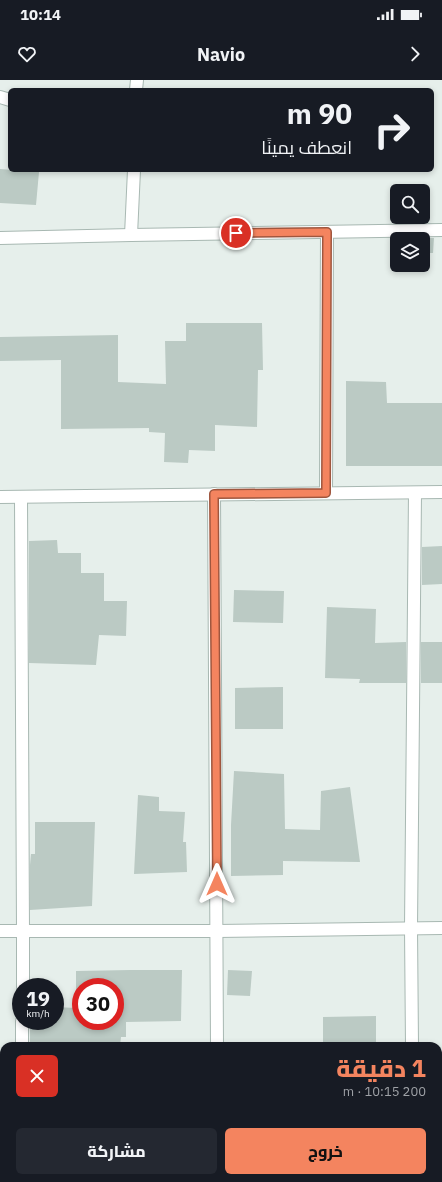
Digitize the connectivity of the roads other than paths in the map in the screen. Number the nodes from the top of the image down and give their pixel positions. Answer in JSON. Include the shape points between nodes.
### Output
{"nodes":[{"id":1,"x":134,"y":172,"type":"edge"},
{"id":2,"x":442,"y":230,"type":"edge"},
{"id":3,"x":327,"y":232,"type":"junction"},
{"id":4,"x":131,"y":235,"type":"junction"},
{"id":5,"x":0,"y":238,"type":"edge"},
{"id":6,"x":415,"y":492,"type":"junction"},
{"id":7,"x":442,"y":492,"type":"edge"},
{"id":8,"x":326,"y":493,"type":"junction"},
{"id":9,"x":214,"y":494,"type":"junction"},
{"id":10,"x":0,"y":497,"type":"edge"},
{"id":11,"x":21,"y":497,"type":"junction"},
{"id":12,"x":411,"y":928,"type":"junction"},
{"id":13,"x":442,"y":928,"type":"edge"},
{"id":14,"x":0,"y":931,"type":"edge"},
{"id":15,"x":23,"y":931,"type":"junction"},
{"id":16,"x":217,"y":931,"type":"junction"},
{"id":17,"x":23,"y":978,"type":"edge"},
{"id":18,"x":22,"y":1030,"type":"edge"},
{"id":19,"x":22,"y":1042,"type":"edge"},
{"id":20,"x":217,"y":1042,"type":"edge"},
{"id":21,"x":412,"y":1042,"type":"edge"}],
"edges":[{"from":1,"to":4,"type":"street"},
{"from":2,"to":3,"type":"street"},
{"from":3,"to":4,"type":"street"},
{"from":3,"to":8,"type":"street"},
{"from":4,"to":5,"type":"street"},
{"from":6,"to":7,"type":"street"},
{"from":6,"to":8,"type":"street"},
{"from":6,"to":12,"type":"street"},
{"from":8,"to":9,"type":"street"},
{"from":9,"to":11,"type":"street"},
{"from":9,"to":16,"type":"street"},
{"from":10,"to":11,"type":"street"},
{"from":11,"to":15,"type":"street"},
{"from":12,"to":13,"type":"street"},
{"from":12,"to":16,"type":"street"},
{"from":12,"to":21,"type":"street"},
{"from":14,"to":15,"type":"street"},
{"from":15,"to":16,"type":"street"},
{"from":15,"to":17,"type":"street"},
{"from":16,"to":20,"type":"street"},
{"from":18,"to":19,"type":"street"}]}
